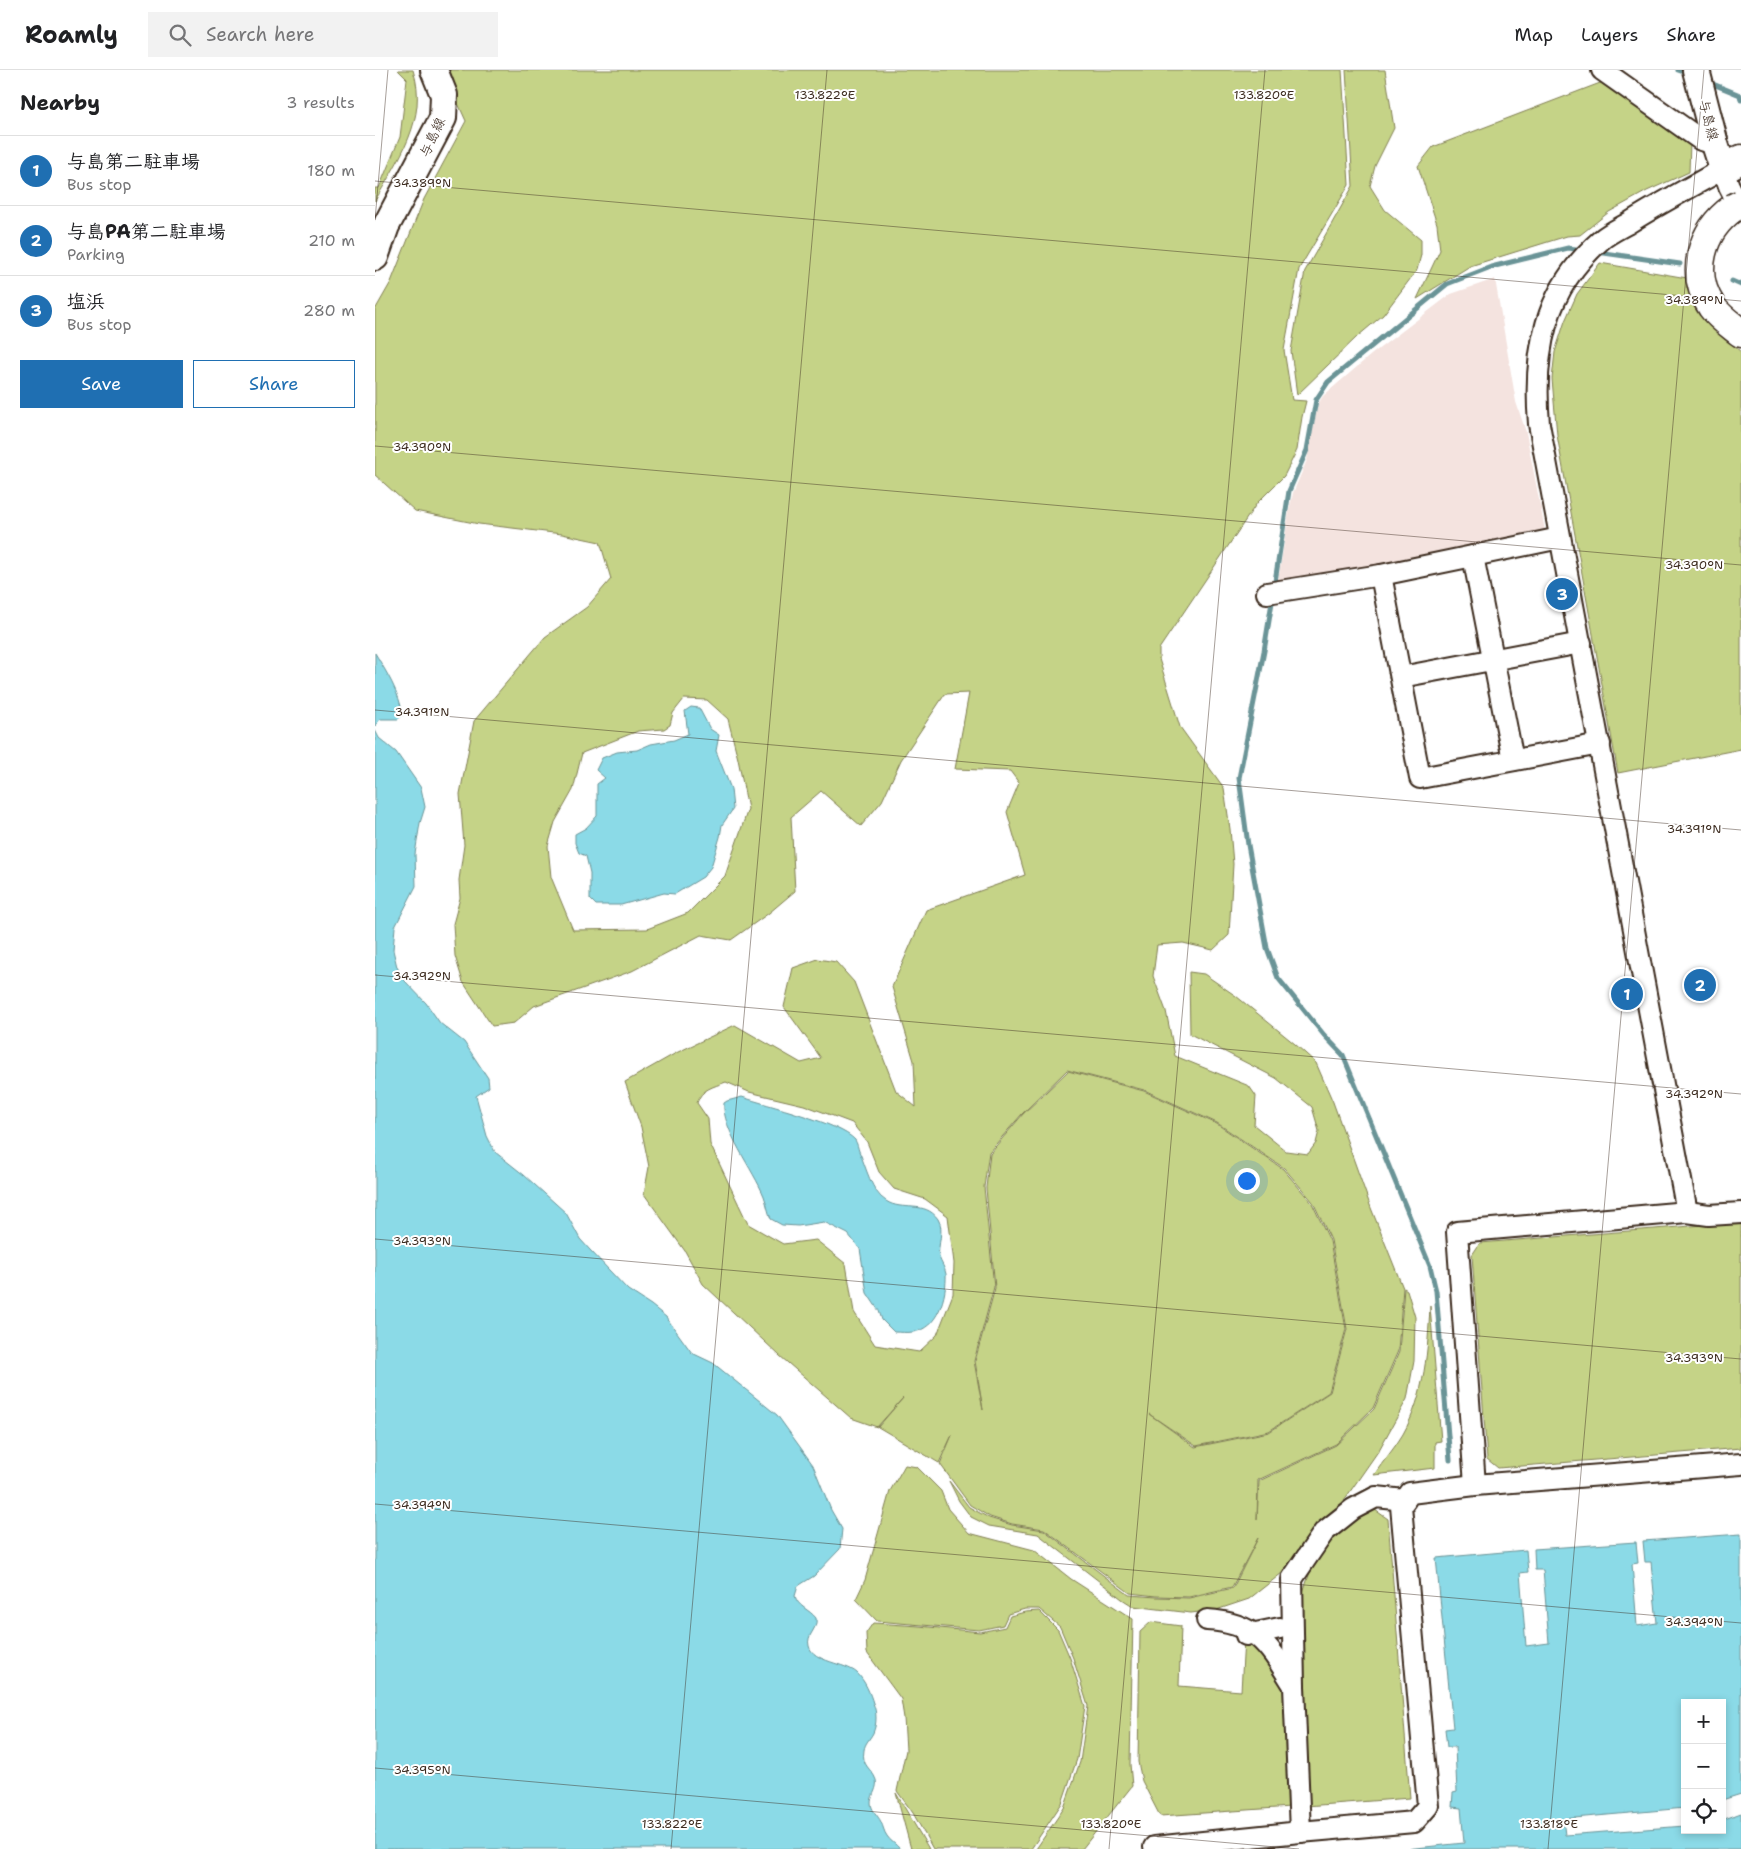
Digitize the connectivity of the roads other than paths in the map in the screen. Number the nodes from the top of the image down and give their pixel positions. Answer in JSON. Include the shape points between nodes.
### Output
{"nodes":[{"id":1,"x":434,"y":70,"type":"edge"},
{"id":2,"x":1601,"y":70,"type":"edge"},
{"id":3,"x":1698,"y":76,"type":"edge"},
{"id":4,"x":1715,"y":144,"type":"junction"},
{"id":5,"x":1732,"y":164,"type":"edge"},
{"id":6,"x":1738,"y":207,"type":"edge"},
{"id":7,"x":375,"y":257,"type":"edge"},
{"id":8,"x":1741,"y":333,"type":"edge"},
{"id":9,"x":1560,"y":538,"type":"junction"},
{"id":10,"x":1473,"y":556,"type":"junction"},
{"id":11,"x":1381,"y":574,"type":"junction"},
{"id":12,"x":1271,"y":593,"type":"dead end"},
{"id":13,"x":1581,"y":643,"type":"junction"},
{"id":14,"x":1493,"y":660,"type":"junction"},
{"id":15,"x":1401,"y":677,"type":"junction"},
{"id":16,"x":1600,"y":744,"type":"junction"},
{"id":17,"x":1513,"y":760,"type":"junction"},
{"id":18,"x":1687,"y":1212,"type":"junction"},
{"id":19,"x":1741,"y":1213,"type":"edge"},
{"id":20,"x":1741,"y":1464,"type":"edge"},
{"id":21,"x":1475,"y":1485,"type":"junction"},
{"id":22,"x":1405,"y":1500,"type":"junction"},
{"id":23,"x":1207,"y":1620,"type":"dead end"},
{"id":24,"x":1281,"y":1628,"type":"dead end"},
{"id":25,"x":1249,"y":1634,"type":"junction"},
{"id":26,"x":1294,"y":1686,"type":"junction"},
{"id":27,"x":1300,"y":1832,"type":"junction"},
{"id":28,"x":1154,"y":1847,"type":"dead end"}],
"edges":[{"from":1,"to":7,"type":"main road","name":"与島線","via":[[444,95],[443,118],[386,226]]},
{"from":2,"to":4,"type":"street","via":[[1701,140]]},
{"from":3,"to":4,"type":"main road","name":"与島線"},
{"from":4,"to":5,"type":"main road","name":"与島線"},
{"from":5,"to":6,"type":"street","via":[[1729,186]]},
{"from":5,"to":9,"type":"street","via":[[1602,239],[1565,284],[1549,315],[1537,369],[1539,424]]},
{"from":6,"to":8,"type":"highway","via":[[1714,225],[1702,249],[1700,264],[1701,280],[1712,307]]},
{"from":9,"to":10,"type":"street"},
{"from":9,"to":13,"type":"street"},
{"from":10,"to":11,"type":"street"},
{"from":10,"to":14,"type":"street"},
{"from":11,"to":12,"type":"street"},
{"from":11,"to":15,"type":"street"},
{"from":13,"to":14,"type":"street"},
{"from":13,"to":16,"type":"street"},
{"from":14,"to":15,"type":"street"},
{"from":14,"to":17,"type":"street"},
{"from":15,"to":17,"type":"street","via":[[1419,778]]},
{"from":16,"to":17,"type":"street"},
{"from":16,"to":18,"type":"street"},
{"from":18,"to":19,"type":"street","via":[[1709,1216]]},
{"from":18,"to":21,"type":"street","via":[[1457,1232]]},
{"from":20,"to":21,"type":"street"},
{"from":21,"to":22,"type":"street","via":[[1410,1493]]},
{"from":22,"to":26,"type":"street","via":[[1376,1497],[1353,1509],[1324,1532],[1293,1579]]},
{"from":22,"to":27,"type":"street","via":[[1401,1506],[1428,1806],[1414,1822]]},
{"from":23,"to":25,"type":"street","via":[[1242,1626]]},
{"from":24,"to":25,"type":"street"},
{"from":25,"to":26,"type":"street","via":[[1268,1647]]},
{"from":26,"to":27,"type":"street"},
{"from":27,"to":28,"type":"street"}]}
